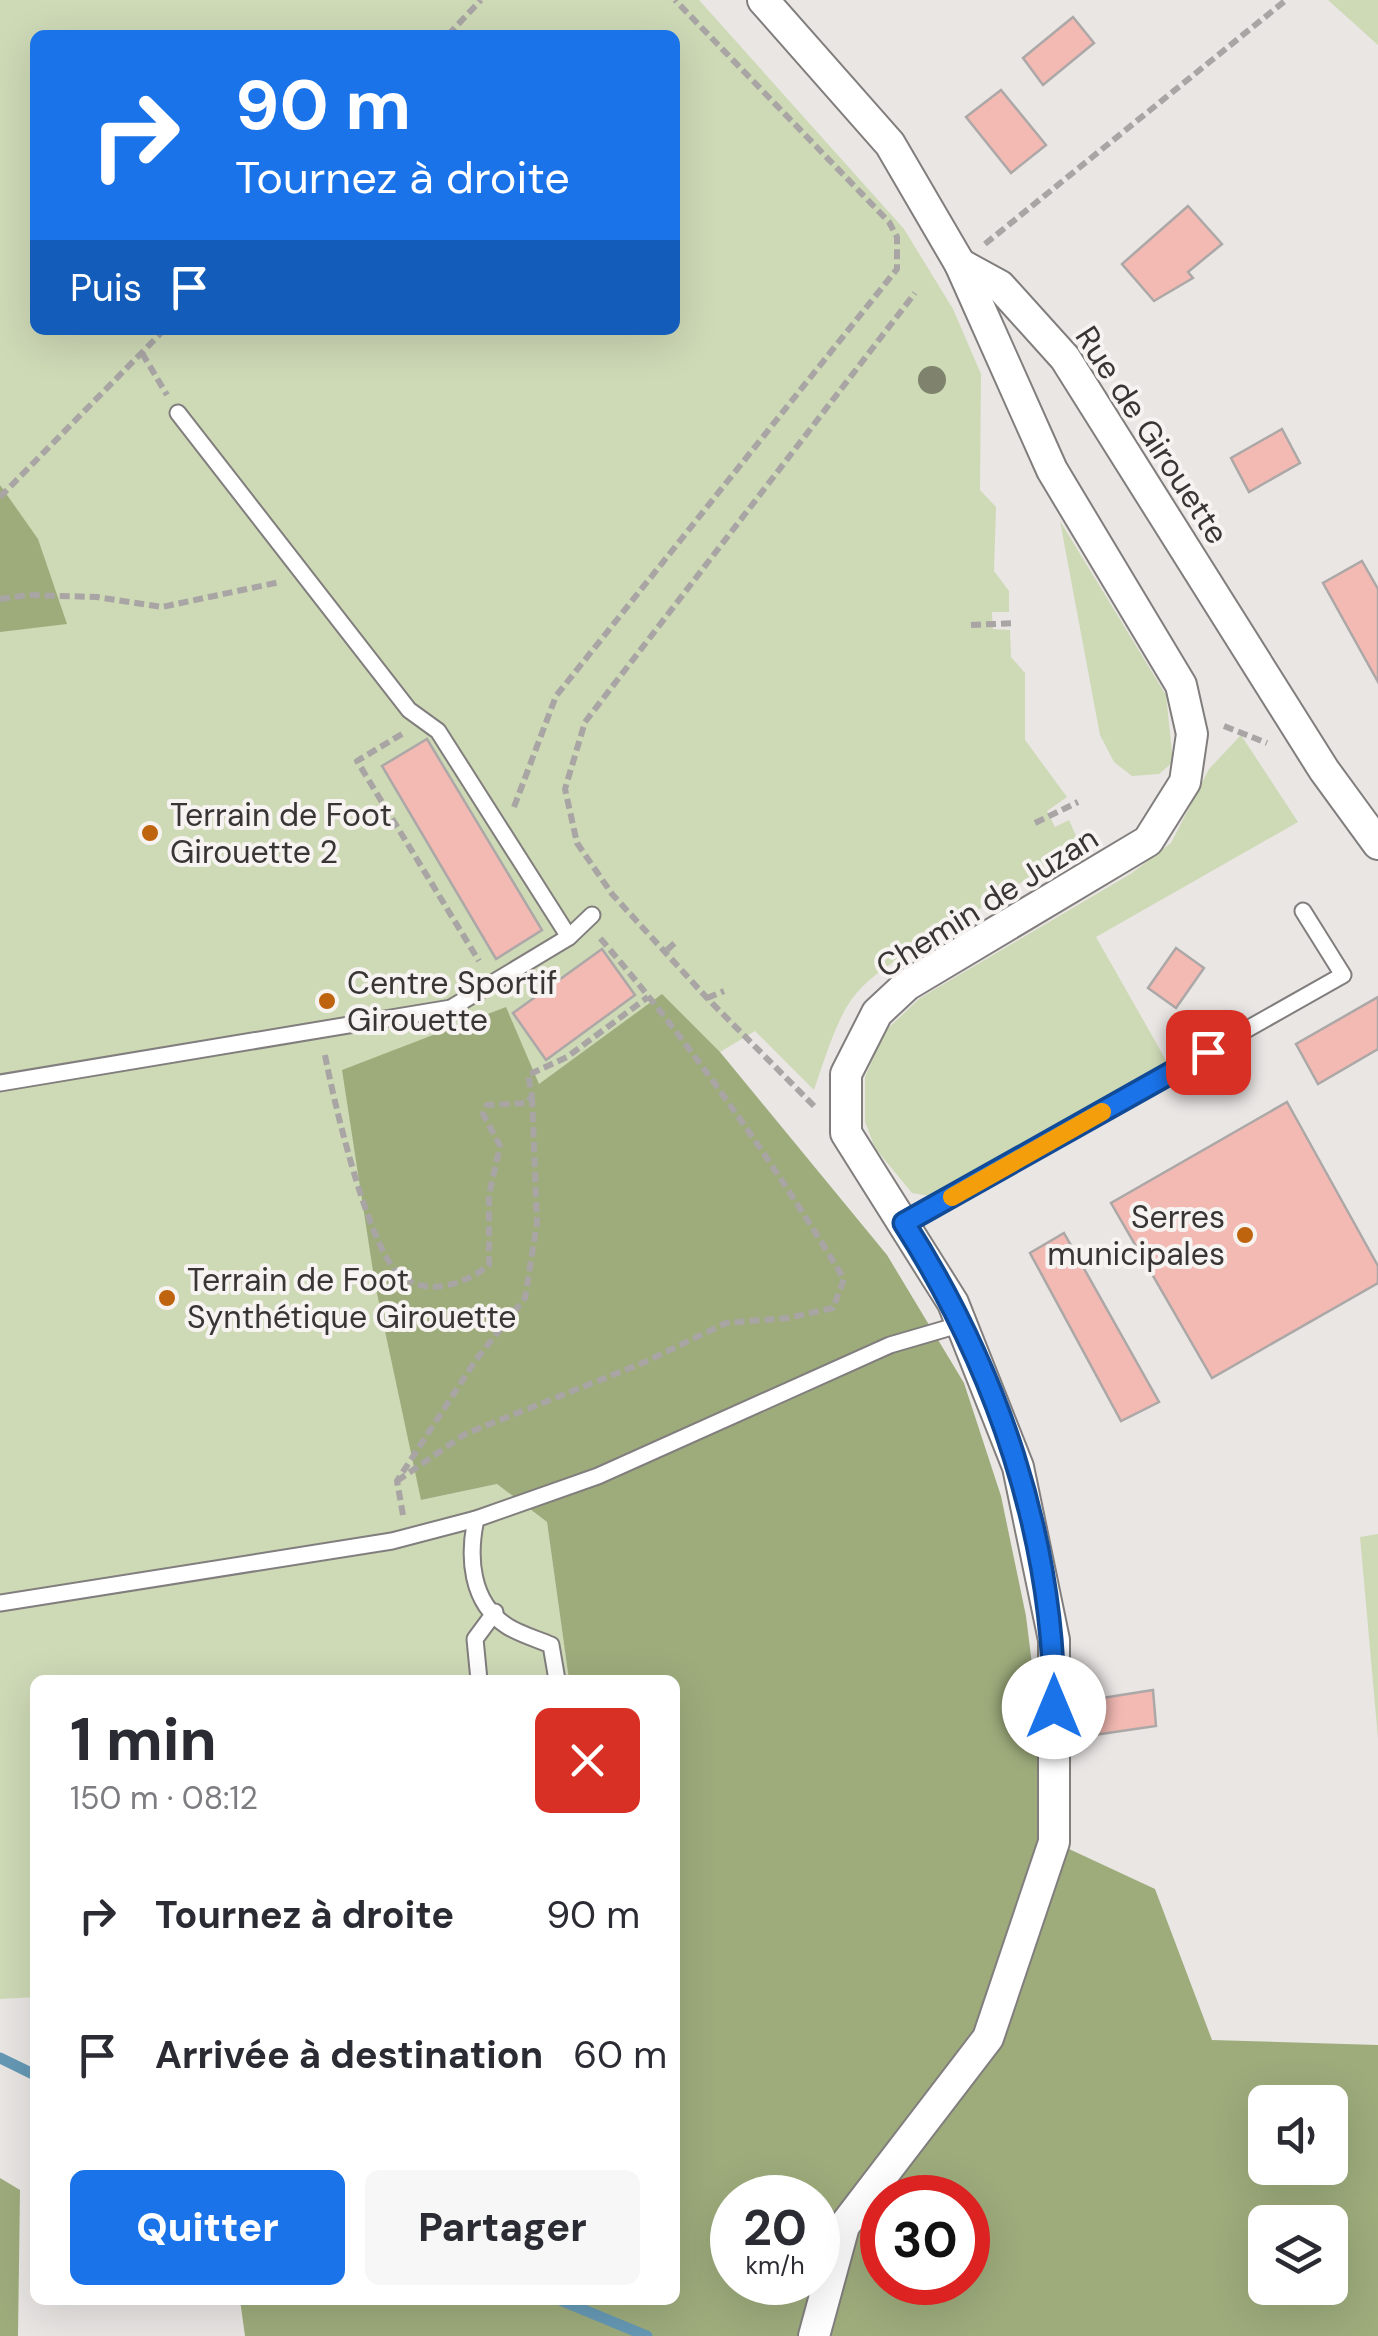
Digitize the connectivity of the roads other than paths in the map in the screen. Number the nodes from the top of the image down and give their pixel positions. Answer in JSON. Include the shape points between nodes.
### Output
{"nodes":[{"id":1,"x":762,"y":0,"type":"edge"},
{"id":2,"x":960,"y":264,"type":"junction"},
{"id":3,"x":178,"y":413,"type":"road end"},
{"id":4,"x":1378,"y":844,"type":"edge"},
{"id":5,"x":1303,"y":910,"type":"dead end"},
{"id":6,"x":588,"y":918,"type":"road end"},
{"id":7,"x":569,"y":937,"type":"junction"},
{"id":8,"x":0,"y":1083,"type":"edge"},
{"id":9,"x":904,"y":1223,"type":"junction"},
{"id":10,"x":962,"y":1324,"type":"junction"},
{"id":11,"x":476,"y":1519,"type":"junction"},
{"id":12,"x":0,"y":1603,"type":"edge"},
{"id":13,"x":495,"y":1612,"type":"junction"},
{"id":14,"x":479,"y":1675,"type":"edge"},
{"id":15,"x":556,"y":1675,"type":"edge"},
{"id":16,"x":814,"y":2336,"type":"edge"}],
"edges":[{"from":1,"to":2,"type":"street","name":"Rue de Girouette","via":[[890,144]]},
{"from":2,"to":4,"type":"street","name":"Rue de Girouette","via":[[1000,286],[1064,358],[1324,770]]},
{"from":2,"to":9,"type":"street","name":"Chemin de Juzan","via":[[1052,470],[1182,685],[1192,734],[1185,782],[1148,841],[907,985],[877,1013],[846,1074],[846,1133]]},
{"from":3,"to":7,"type":"lane","via":[[408,710],[438,731]]},
{"from":5,"to":9,"type":"lane","via":[[1343,975]]},
{"from":6,"to":7,"type":"lane"},
{"from":7,"to":8,"type":"lane","via":[[451,1008]]},
{"from":9,"to":10,"type":"street"},
{"from":10,"to":11,"type":"lane","via":[[890,1344],[598,1476]]},
{"from":10,"to":16,"type":"street","via":[[1018,1467],[1042,1572],[1054,1640],[1054,1842],[988,2038],[844,2226]]},
{"from":11,"to":12,"type":"lane","via":[[392,1541]]},
{"from":11,"to":13,"type":"lane","via":[[468,1552],[476,1586]]},
{"from":13,"to":14,"type":"lane","via":[[475,1639]]},
{"from":13,"to":15,"type":"lane","via":[[504,1625],[551,1645]]}]}
